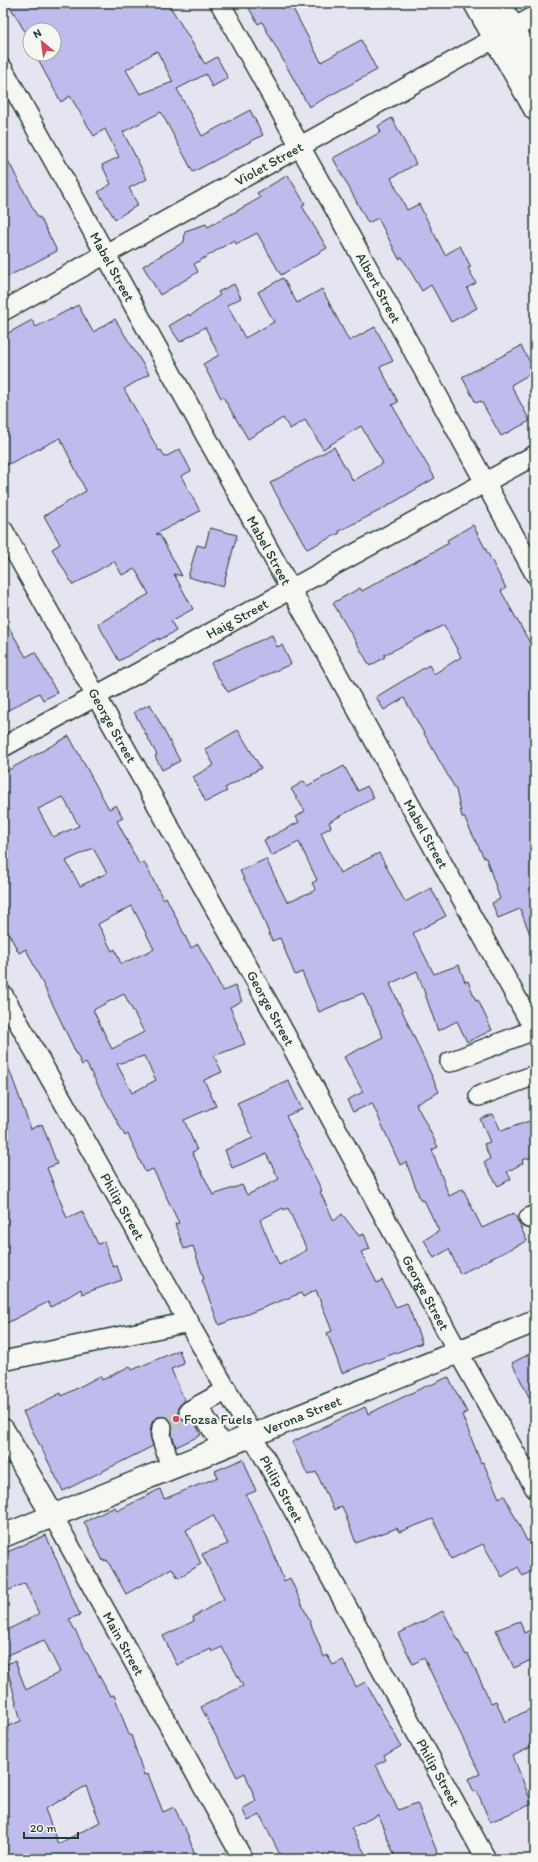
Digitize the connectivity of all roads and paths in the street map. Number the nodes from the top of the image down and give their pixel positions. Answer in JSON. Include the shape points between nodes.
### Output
{"nodes":[{"id":1,"x":220,"y":3,"type":"edge"},
{"id":2,"x":475,"y":3,"type":"edge"},
{"id":3,"x":499,"y":3,"type":"edge"},
{"id":4,"x":535,"y":16,"type":"edge"},
{"id":5,"x":504,"y":33,"type":"junction"},
{"id":6,"x":535,"y":66,"type":"edge"},
{"id":7,"x":3,"y":69,"type":"edge"},
{"id":8,"x":535,"y":109,"type":"edge"},
{"id":9,"x":299,"y":146,"type":"junction"},
{"id":10,"x":105,"y":254,"type":"junction"},
{"id":11,"x":3,"y":311,"type":"edge"},
{"id":12,"x":535,"y":455,"type":"edge"},
{"id":13,"x":485,"y":482,"type":"junction"},
{"id":14,"x":3,"y":530,"type":"edge"},
{"id":15,"x":535,"y":574,"type":"edge"},
{"id":16,"x":290,"y":589,"type":"junction"},
{"id":17,"x":96,"y":696,"type":"junction"},
{"id":18,"x":3,"y":747,"type":"edge"},
{"id":19,"x":3,"y":995,"type":"edge"},
{"id":20,"x":533,"y":1028,"type":"edge"},
{"id":21,"x":449,"y":1058,"type":"dead end"},
{"id":22,"x":535,"y":1075,"type":"edge"},
{"id":23,"x":479,"y":1096,"type":"dead end"},
{"id":24,"x":535,"y":1321,"type":"edge"},
{"id":25,"x":189,"y":1322,"type":"junction"},
{"id":26,"x":458,"y":1352,"type":"junction"},
{"id":27,"x":3,"y":1361,"type":"edge"},
{"id":28,"x":227,"y":1390,"type":"junction"},
{"id":29,"x":162,"y":1427,"type":"dead end"},
{"id":30,"x":3,"y":1430,"type":"edge"},
{"id":31,"x":252,"y":1435,"type":"junction"},
{"id":32,"x":223,"y":1447,"type":"junction"},
{"id":33,"x":170,"y":1468,"type":"junction"},
{"id":34,"x":535,"y":1488,"type":"edge"},
{"id":35,"x":53,"y":1516,"type":"junction"},
{"id":36,"x":3,"y":1536,"type":"edge"},
{"id":37,"x":243,"y":1859,"type":"edge"},
{"id":38,"x":486,"y":1859,"type":"edge"}],
"edges":[{"from":1,"to":9,"type":"street","name":"Albert Street"},
{"from":2,"to":5,"type":"main road"},
{"from":3,"to":5,"type":"main road"},
{"from":4,"to":5,"type":"street","name":"Violet Street"},
{"from":5,"to":6,"type":"main road"},
{"from":5,"to":8,"type":"main road"},
{"from":5,"to":9,"type":"street","name":"Violet Street"},
{"from":7,"to":10,"type":"street","name":"Mabel Street"},
{"from":9,"to":10,"type":"street","name":"Violet Street"},
{"from":9,"to":13,"type":"street","name":"Albert Street"},
{"from":10,"to":11,"type":"street","name":"Violet Street"},
{"from":10,"to":16,"type":"street","name":"Mabel Street"},
{"from":12,"to":13,"type":"street","name":"Haig Street"},
{"from":13,"to":15,"type":"street","name":"Albert Street"},
{"from":13,"to":16,"type":"street","name":"Haig Street"},
{"from":14,"to":17,"type":"street","name":"George Street"},
{"from":16,"to":17,"type":"street","name":"Haig Street"},
{"from":16,"to":20,"type":"street","name":"Mabel Street"},
{"from":17,"to":18,"type":"street","name":"Haig Street"},
{"from":17,"to":26,"type":"street","name":"George Street","via":[[272,1010]]},
{"from":19,"to":25,"type":"street","name":"Philip Street"},
{"from":20,"to":21,"type":"street"},
{"from":22,"to":23,"type":"street"},
{"from":24,"to":26,"type":"main road","name":"Verona Street"},
{"from":25,"to":27,"type":"street"},
{"from":25,"to":28,"type":"street","name":"Philip Street"},
{"from":26,"to":31,"type":"main road","name":"Verona Street"},
{"from":26,"to":34,"type":"street","name":"George Street"},
{"from":28,"to":31,"type":"street","name":"Philip Street"},
{"from":28,"to":32,"type":"street","via":[[194,1408]]},
{"from":29,"to":33,"type":"street","via":[[161,1436]]},
{"from":30,"to":35,"type":"main road","name":"Main Street"},
{"from":31,"to":32,"type":"main road","name":"Verona Street"},
{"from":31,"to":38,"type":"street","name":"Philip Street"},
{"from":32,"to":33,"type":"main road","name":"Verona Street"},
{"from":33,"to":35,"type":"main road","name":"Verona Street"},
{"from":35,"to":36,"type":"main road","name":"Verona Street"},
{"from":35,"to":37,"type":"street","name":"Main Street"}]}
